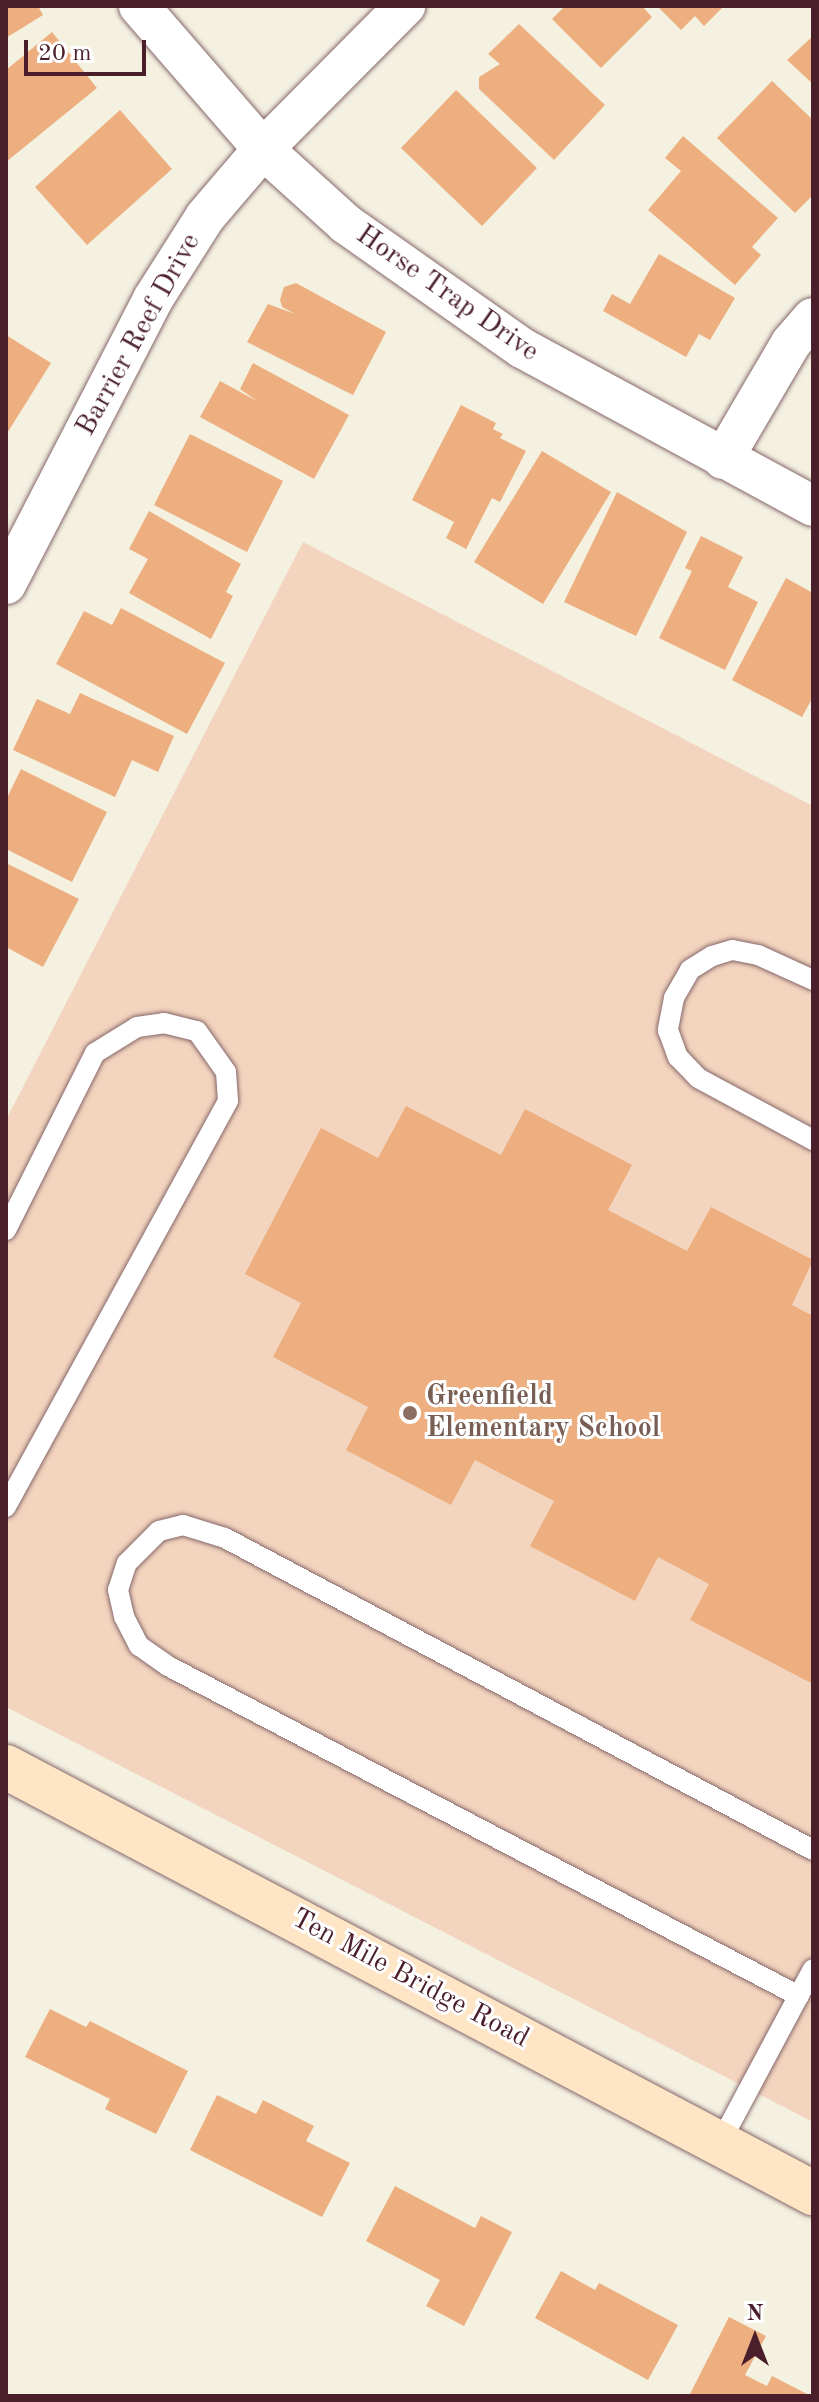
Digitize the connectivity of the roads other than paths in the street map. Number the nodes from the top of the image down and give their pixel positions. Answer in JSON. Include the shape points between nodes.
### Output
{"nodes":[{"id":1,"x":139,"y":6,"type":"edge"},
{"id":2,"x":405,"y":6,"type":"edge"},
{"id":3,"x":263,"y":149,"type":"junction"},
{"id":4,"x":813,"y":318,"type":"edge"},
{"id":5,"x":723,"y":459,"type":"junction"},
{"id":6,"x":813,"y":506,"type":"edge"},
{"id":7,"x":8,"y":576,"type":"edge"},
{"id":8,"x":813,"y":980,"type":"edge"},
{"id":9,"x":813,"y":1140,"type":"edge"},
{"id":10,"x":6,"y":1230,"type":"edge"},
{"id":11,"x":13,"y":1474,"type":"edge"},
{"id":12,"x":6,"y":1507,"type":"edge"},
{"id":13,"x":6,"y":1767,"type":"edge"},
{"id":14,"x":813,"y":1850,"type":"edge"},
{"id":15,"x":813,"y":1969,"type":"edge"},
{"id":16,"x":799,"y":1996,"type":"junction"},
{"id":17,"x":720,"y":2143,"type":"junction"},
{"id":18,"x":813,"y":2193,"type":"edge"}],
"edges":[{"from":1,"to":3,"type":"street","name":"Horse Trap Drive"},
{"from":2,"to":3,"type":"street","name":"Barrier Reef Drive"},
{"from":3,"to":5,"type":"street","name":"Horse Trap Drive","via":[[346,224],[522,348]]},
{"from":3,"to":7,"type":"street","name":"Barrier Reef Drive","via":[[205,217],[153,299]]},
{"from":4,"to":5,"type":"street","via":[[791,343]]},
{"from":5,"to":6,"type":"street","name":"Horse Trap Drive"},
{"from":8,"to":9,"type":"lane","via":[[758,955],[732,950],[712,956],[690,970],[674,998],[668,1030],[678,1057],[698,1078]]},
{"from":10,"to":11,"type":"lane","via":[[95,1053],[137,1027],[164,1023],[197,1031],[226,1072],[228,1101]]},
{"from":11,"to":12,"type":"lane"},
{"from":13,"to":17,"type":"street","name":"Ten Mile Bridge Road"},
{"from":14,"to":16,"type":"lane","via":[[246,1548],[183,1525],[159,1531],[138,1548],[118,1590],[139,1646],[168,1666]]},
{"from":15,"to":16,"type":"lane"},
{"from":16,"to":17,"type":"lane"},
{"from":17,"to":18,"type":"street","name":"Ten Mile Bridge Road"}]}
